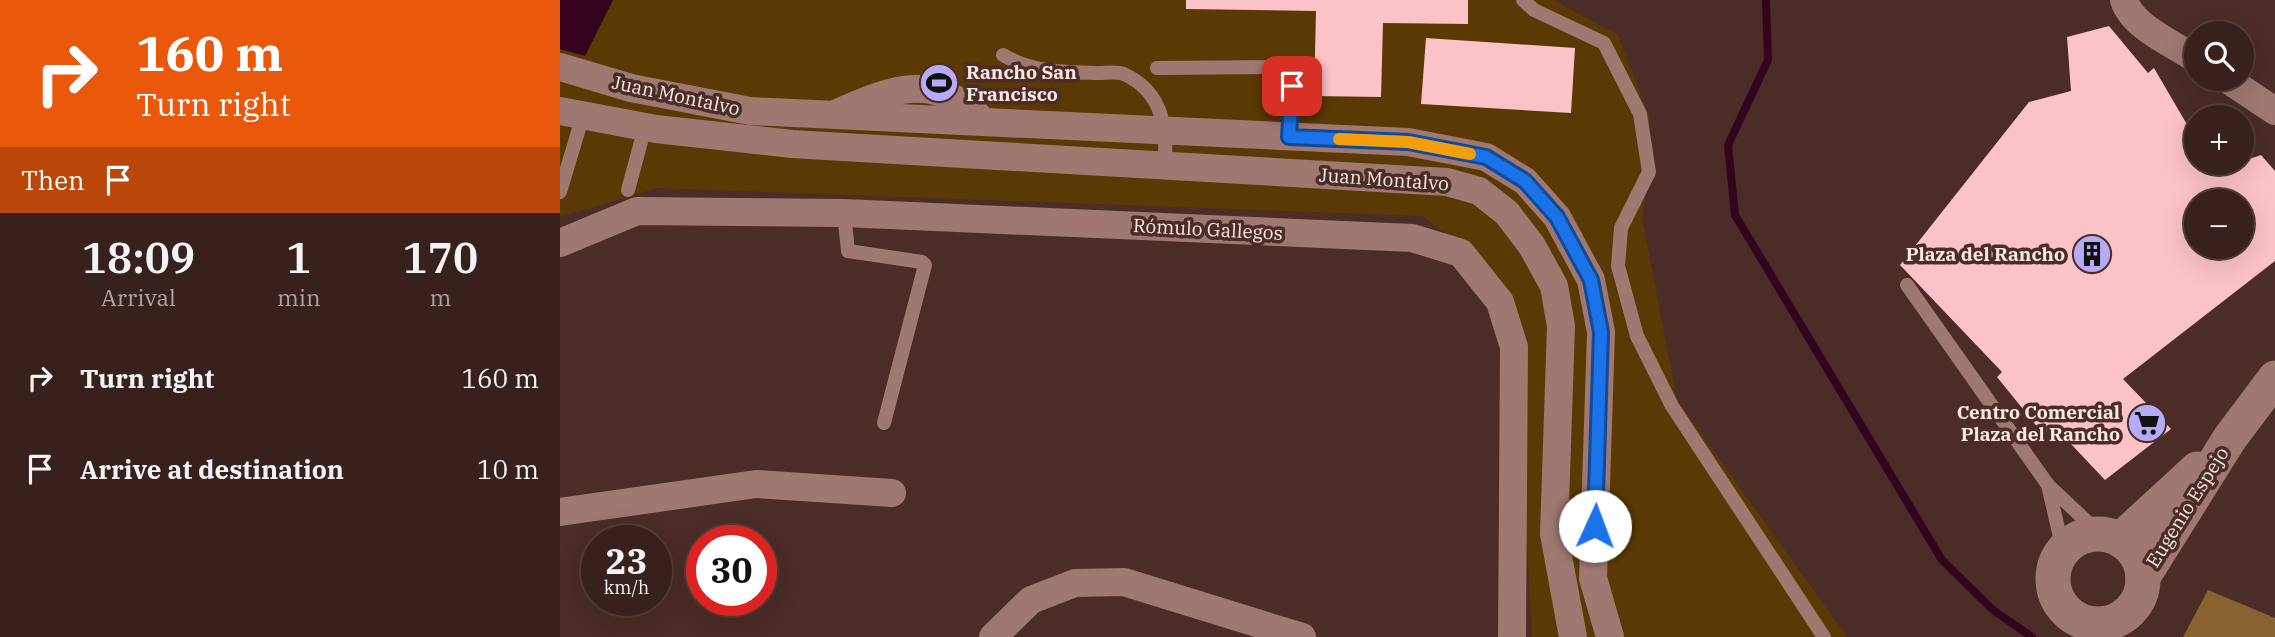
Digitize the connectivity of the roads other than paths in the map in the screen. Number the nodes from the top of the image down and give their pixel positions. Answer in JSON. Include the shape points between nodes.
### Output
{"nodes":[{"id":1,"x":1523,"y":0,"type":"edge"},
{"id":2,"x":2124,"y":0,"type":"edge"},
{"id":3,"x":2184,"y":51,"type":"edge"},
{"id":4,"x":1003,"y":55,"type":"dead end"},
{"id":5,"x":560,"y":67,"type":"edge"},
{"id":6,"x":1157,"y":68,"type":"dead end"},
{"id":7,"x":2245,"y":91,"type":"edge"},
{"id":8,"x":2275,"y":111,"type":"edge"},
{"id":9,"x":571,"y":113,"type":"edge"},
{"id":10,"x":794,"y":113,"type":"junction"},
{"id":11,"x":645,"y":127,"type":"junction"},
{"id":12,"x":1167,"y":131,"type":"junction"},
{"id":13,"x":1289,"y":137,"type":"junction"},
{"id":14,"x":792,"y":144,"type":"junction"},
{"id":15,"x":1165,"y":166,"type":"junction"},
{"id":16,"x":628,"y":190,"type":"dead end"},
{"id":17,"x":560,"y":192,"type":"edge"},
{"id":18,"x":844,"y":213,"type":"junction"},
{"id":19,"x":560,"y":243,"type":"edge"},
{"id":20,"x":1591,"y":280,"type":"junction"},
{"id":21,"x":1907,"y":285,"type":"dead end"},
{"id":22,"x":1554,"y":286,"type":"junction"},
{"id":23,"x":2275,"y":378,"type":"edge"},
{"id":24,"x":884,"y":424,"type":"dead end"},
{"id":25,"x":2230,"y":438,"type":"junction"},
{"id":26,"x":2048,"y":485,"type":"junction"},
{"id":27,"x":892,"y":493,"type":"dead end"},
{"id":28,"x":560,"y":512,"type":"edge"},
{"id":29,"x":2110,"y":537,"type":"junction"},
{"id":30,"x":2063,"y":550,"type":"junction"},
{"id":31,"x":2143,"y":577,"type":"junction"},
{"id":32,"x":2119,"y":626,"type":"edge"},
{"id":33,"x":2081,"y":628,"type":"edge"},
{"id":34,"x":993,"y":637,"type":"edge"},
{"id":35,"x":1302,"y":637,"type":"edge"},
{"id":36,"x":1512,"y":637,"type":"edge"},
{"id":37,"x":1573,"y":637,"type":"edge"},
{"id":38,"x":1610,"y":637,"type":"edge"},
{"id":39,"x":1824,"y":637,"type":"edge"}],
"edges":[{"from":1,"to":39,"type":"lane","via":[[1534,10],[1604,43],[1640,114],[1649,172],[1621,228],[1618,266],[1637,337],[1672,406]]},
{"from":2,"to":3,"type":"street","via":[[2127,11]]},
{"from":4,"to":12,"type":"lane","via":[[1019,65],[1056,72],[1123,73],[1150,93]]},
{"from":5,"to":10,"type":"street","name":"Juan Montalvo","via":[[631,88],[750,111]]},
{"from":6,"to":13,"type":"lane","via":[[1282,67],[1292,86]]},
{"from":7,"to":8,"type":"street"},
{"from":9,"to":11,"type":"street","name":"Juan Montalvo"},
{"from":9,"to":17,"type":"lane"},
{"from":10,"to":12,"type":"street","name":"Juan Montalvo"},
{"from":10,"to":14,"type":"street"},
{"from":11,"to":14,"type":"street","name":"Juan Montalvo"},
{"from":11,"to":16,"type":"lane"},
{"from":12,"to":13,"type":"street","name":"Juan Montalvo"},
{"from":12,"to":15,"type":"lane"},
{"from":13,"to":20,"type":"street","name":"Juan Montalvo","via":[[1408,142],[1486,157],[1525,181],[1557,217]]},
{"from":14,"to":15,"type":"street","name":"Juan Montalvo"},
{"from":15,"to":22,"type":"street","name":"Juan Montalvo","via":[[1447,182],[1479,191],[1507,213]]},
{"from":18,"to":19,"type":"street","name":"Rómulo Gallegos","via":[[636,211]]},
{"from":18,"to":24,"type":"lane","via":[[848,251],[925,265]]},
{"from":18,"to":36,"type":"street","name":"Rómulo Gallegos","via":[[1412,238],[1461,253],[1500,302],[1514,347]]},
{"from":20,"to":22,"type":"street"},
{"from":20,"to":38,"type":"street","name":"Juan Montalvo","via":[[1601,332],[1593,578]]},
{"from":21,"to":26,"type":"lane"},
{"from":22,"to":37,"type":"street","name":"Juan Montalvo","via":[[1561,326],[1554,534]]},
{"from":23,"to":25,"type":"street","name":"Eugenio Espejo"},
{"from":25,"to":29,"type":"street","name":"Eugenio Espejo"},
{"from":25,"to":31,"type":"street","name":"Eugenio Espejo"},
{"from":26,"to":29,"type":"lane"},
{"from":26,"to":30,"type":"lane"},
{"from":27,"to":28,"type":"street","via":[[755,484]]},
{"from":29,"to":30,"type":"street","via":[[2080,537]]},
{"from":29,"to":31,"type":"street","via":[[2136,555]]},
{"from":30,"to":33,"type":"street","via":[[2056,562],[2054,588]]},
{"from":31,"to":32,"type":"street","via":[[2141,592]]},
{"from":32,"to":33,"type":"street","via":[[2093,623]]},
{"from":34,"to":35,"type":"street","via":[[1031,600],[1075,583],[1124,582]]}]}
